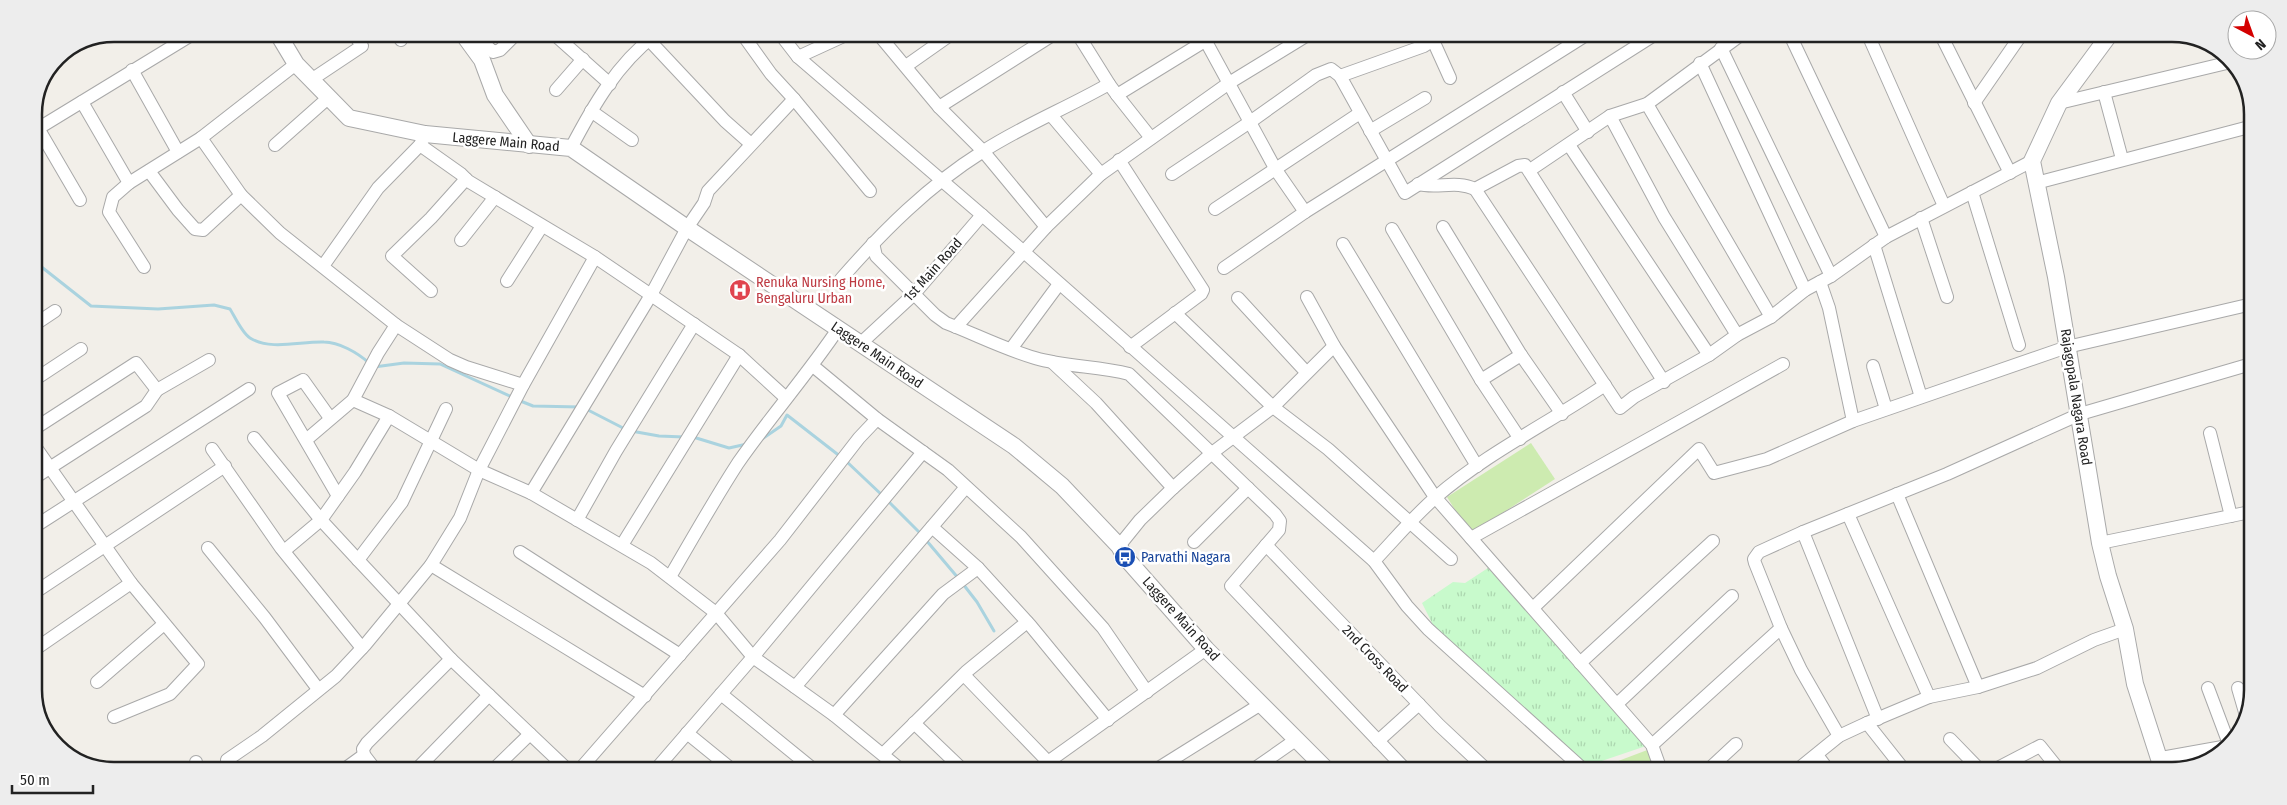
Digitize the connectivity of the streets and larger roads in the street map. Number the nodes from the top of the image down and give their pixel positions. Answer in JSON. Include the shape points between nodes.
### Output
{"nodes":[{"id":1,"x":175,"y":42,"type":"edge"},
{"id":2,"x":283,"y":42,"type":"edge"},
{"id":3,"x":359,"y":42,"type":"edge"},
{"id":4,"x":469,"y":42,"type":"edge"},
{"id":5,"x":483,"y":42,"type":"edge"},
{"id":6,"x":508,"y":42,"type":"edge"},
{"id":7,"x":563,"y":42,"type":"edge"},
{"id":8,"x":646,"y":42,"type":"edge"},
{"id":9,"x":656,"y":42,"type":"edge"},
{"id":10,"x":748,"y":42,"type":"edge"},
{"id":11,"x":786,"y":42,"type":"edge"},
{"id":12,"x":831,"y":42,"type":"edge"},
{"id":13,"x":885,"y":42,"type":"edge"},
{"id":14,"x":940,"y":42,"type":"edge"},
{"id":15,"x":1042,"y":42,"type":"edge"},
{"id":16,"x":1083,"y":42,"type":"edge"},
{"id":17,"x":1201,"y":42,"type":"edge"},
{"id":18,"x":1209,"y":42,"type":"edge"},
{"id":19,"x":1296,"y":42,"type":"edge"},
{"id":20,"x":1428,"y":42,"type":"edge"},
{"id":21,"x":1436,"y":42,"type":"edge"},
{"id":22,"x":1575,"y":42,"type":"edge"},
{"id":23,"x":1643,"y":42,"type":"edge"},
{"id":24,"x":1730,"y":42,"type":"edge"},
{"id":25,"x":1793,"y":42,"type":"edge"},
{"id":26,"x":1871,"y":42,"type":"edge"},
{"id":27,"x":1944,"y":42,"type":"edge"},
{"id":28,"x":2016,"y":42,"type":"edge"},
{"id":29,"x":2104,"y":42,"type":"edge"},
{"id":30,"x":1721,"y":48,"type":"junction"},
{"id":31,"x":798,"y":57,"type":"junction"},
{"id":32,"x":583,"y":59,"type":"junction"},
{"id":33,"x":1700,"y":63,"type":"junction"},
{"id":34,"x":296,"y":64,"type":"junction"},
{"id":35,"x":2223,"y":64,"type":"edge"},
{"id":36,"x":906,"y":66,"type":"junction"},
{"id":37,"x":132,"y":70,"type":"junction"},
{"id":38,"x":1340,"y":76,"type":"junction"},
{"id":39,"x":1450,"y":78,"type":"dead end"},
{"id":40,"x":311,"y":80,"type":"junction"},
{"id":41,"x":1229,"y":83,"type":"junction"},
{"id":42,"x":610,"y":84,"type":"junction"},
{"id":43,"x":1109,"y":84,"type":"junction"},
{"id":44,"x":556,"y":90,"type":"dead end"},
{"id":45,"x":1563,"y":92,"type":"junction"},
{"id":46,"x":2104,"y":92,"type":"junction"},
{"id":47,"x":1117,"y":95,"type":"junction"},
{"id":48,"x":328,"y":98,"type":"junction"},
{"id":49,"x":1424,"y":98,"type":"dead end"},
{"id":50,"x":794,"y":99,"type":"junction"},
{"id":51,"x":82,"y":102,"type":"junction"},
{"id":52,"x":1974,"y":103,"type":"junction"},
{"id":53,"x":2059,"y":103,"type":"junction"},
{"id":54,"x":1647,"y":104,"type":"junction"},
{"id":55,"x":939,"y":107,"type":"junction"},
{"id":56,"x":591,"y":111,"type":"junction"},
{"id":57,"x":1360,"y":113,"type":"junction"},
{"id":58,"x":1051,"y":115,"type":"junction"},
{"id":59,"x":1610,"y":116,"type":"junction"},
{"id":60,"x":1250,"y":122,"type":"junction"},
{"id":61,"x":42,"y":126,"type":"edge"},
{"id":62,"x":2244,"y":128,"type":"edge"},
{"id":63,"x":1370,"y":131,"type":"junction"},
{"id":64,"x":1588,"y":132,"type":"junction"},
{"id":65,"x":202,"y":138,"type":"junction"},
{"id":66,"x":1151,"y":138,"type":"junction"},
{"id":67,"x":423,"y":139,"type":"junction"},
{"id":68,"x":42,"y":140,"type":"edge"},
{"id":69,"x":632,"y":140,"type":"dead end"},
{"id":70,"x":751,"y":144,"type":"junction"},
{"id":71,"x":275,"y":145,"type":"dead end"},
{"id":72,"x":529,"y":145,"type":"junction"},
{"id":73,"x":1569,"y":145,"type":"junction"},
{"id":74,"x":571,"y":148,"type":"junction"},
{"id":75,"x":983,"y":151,"type":"junction"},
{"id":76,"x":178,"y":152,"type":"junction"},
{"id":77,"x":1119,"y":160,"type":"junction"},
{"id":78,"x":1386,"y":160,"type":"junction"},
{"id":79,"x":2122,"y":160,"type":"junction"},
{"id":80,"x":2032,"y":161,"type":"junction"},
{"id":81,"x":1276,"y":170,"type":"junction"},
{"id":82,"x":1530,"y":170,"type":"junction"},
{"id":83,"x":149,"y":171,"type":"junction"},
{"id":84,"x":2010,"y":173,"type":"junction"},
{"id":85,"x":1101,"y":174,"type":"junction"},
{"id":86,"x":1172,"y":174,"type":"dead end"},
{"id":87,"x":466,"y":179,"type":"junction"},
{"id":88,"x":942,"y":180,"type":"junction"},
{"id":89,"x":129,"y":183,"type":"junction"},
{"id":90,"x":2036,"y":183,"type":"junction"},
{"id":91,"x":1418,"y":184,"type":"junction"},
{"id":92,"x":1475,"y":190,"type":"junction"},
{"id":93,"x":870,"y":191,"type":"dead end"},
{"id":94,"x":1972,"y":192,"type":"junction"},
{"id":95,"x":241,"y":195,"type":"junction"},
{"id":96,"x":495,"y":197,"type":"junction"},
{"id":97,"x":80,"y":200,"type":"dead end"},
{"id":98,"x":1944,"y":206,"type":"junction"},
{"id":99,"x":1215,"y":209,"type":"dead end"},
{"id":100,"x":1305,"y":212,"type":"junction"},
{"id":101,"x":982,"y":215,"type":"junction"},
{"id":102,"x":1921,"y":218,"type":"junction"},
{"id":103,"x":542,"y":226,"type":"junction"},
{"id":104,"x":1046,"y":227,"type":"junction"},
{"id":105,"x":1443,"y":227,"type":"dead end"},
{"id":106,"x":687,"y":228,"type":"junction"},
{"id":107,"x":1392,"y":229,"type":"dead end"},
{"id":108,"x":1886,"y":236,"type":"junction"},
{"id":109,"x":462,"y":240,"type":"dead end"},
{"id":110,"x":873,"y":243,"type":"junction"},
{"id":111,"x":1343,"y":244,"type":"dead end"},
{"id":112,"x":1874,"y":245,"type":"junction"},
{"id":113,"x":1023,"y":251,"type":"junction"},
{"id":114,"x":595,"y":257,"type":"junction"},
{"id":115,"x":322,"y":266,"type":"junction"},
{"id":116,"x":144,"y":267,"type":"dead end"},
{"id":117,"x":1224,"y":268,"type":"dead end"},
{"id":118,"x":841,"y":279,"type":"dead end"},
{"id":119,"x":1825,"y":279,"type":"junction"},
{"id":120,"x":507,"y":281,"type":"dead end"},
{"id":121,"x":1059,"y":284,"type":"junction"},
{"id":122,"x":1805,"y":290,"type":"junction"},
{"id":123,"x":431,"y":291,"type":"dead end"},
{"id":124,"x":914,"y":294,"type":"junction"},
{"id":125,"x":651,"y":295,"type":"junction"},
{"id":126,"x":1307,"y":297,"type":"dead end"},
{"id":127,"x":1947,"y":297,"type":"dead end"},
{"id":128,"x":1238,"y":298,"type":"dead end"},
{"id":129,"x":2244,"y":306,"type":"edge"},
{"id":130,"x":55,"y":311,"type":"dead end"},
{"id":131,"x":1175,"y":313,"type":"junction"},
{"id":132,"x":1771,"y":317,"type":"junction"},
{"id":133,"x":42,"y":319,"type":"edge"},
{"id":134,"x":396,"y":324,"type":"junction"},
{"id":135,"x":694,"y":324,"type":"junction"},
{"id":136,"x":956,"y":327,"type":"junction"},
{"id":137,"x":838,"y":329,"type":"junction"},
{"id":138,"x":1737,"y":335,"type":"junction"},
{"id":139,"x":860,"y":344,"type":"junction"},
{"id":140,"x":1334,"y":346,"type":"junction"},
{"id":141,"x":2019,"y":346,"type":"dead end"},
{"id":142,"x":1130,"y":347,"type":"junction"},
{"id":143,"x":2067,"y":347,"type":"junction"},
{"id":144,"x":81,"y":349,"type":"dead end"},
{"id":145,"x":1011,"y":349,"type":"junction"},
{"id":146,"x":739,"y":355,"type":"junction"},
{"id":147,"x":1521,"y":355,"type":"junction"},
{"id":148,"x":1708,"y":355,"type":"junction"},
{"id":149,"x":209,"y":360,"type":"dead end"},
{"id":150,"x":1052,"y":362,"type":"junction"},
{"id":151,"x":1783,"y":364,"type":"dead end"},
{"id":152,"x":813,"y":366,"type":"junction"},
{"id":153,"x":1873,"y":366,"type":"dead end"},
{"id":154,"x":2244,"y":366,"type":"edge"},
{"id":155,"x":1306,"y":372,"type":"junction"},
{"id":156,"x":42,"y":374,"type":"edge"},
{"id":157,"x":1481,"y":380,"type":"junction"},
{"id":158,"x":1664,"y":382,"type":"junction"},
{"id":159,"x":1604,"y":384,"type":"junction"},
{"id":160,"x":249,"y":389,"type":"dead end"},
{"id":161,"x":157,"y":390,"type":"junction"},
{"id":162,"x":520,"y":390,"type":"junction"},
{"id":163,"x":1921,"y":397,"type":"junction"},
{"id":164,"x":786,"y":398,"type":"junction"},
{"id":165,"x":353,"y":400,"type":"junction"},
{"id":166,"x":1273,"y":407,"type":"junction"},
{"id":167,"x":446,"y":409,"type":"dead end"},
{"id":168,"x":1886,"y":409,"type":"junction"},
{"id":169,"x":1562,"y":414,"type":"junction"},
{"id":170,"x":2080,"y":414,"type":"junction"},
{"id":171,"x":389,"y":416,"type":"junction"},
{"id":172,"x":330,"y":418,"type":"junction"},
{"id":173,"x":877,"y":420,"type":"junction"},
{"id":174,"x":1853,"y":421,"type":"junction"},
{"id":175,"x":43,"y":423,"type":"edge"},
{"id":176,"x":2210,"y":433,"type":"dead end"},
{"id":177,"x":1233,"y":436,"type":"junction"},
{"id":178,"x":254,"y":438,"type":"dead end"},
{"id":179,"x":1520,"y":438,"type":"junction"},
{"id":180,"x":306,"y":440,"type":"junction"},
{"id":181,"x":432,"y":441,"type":"junction"},
{"id":182,"x":212,"y":449,"type":"dead end"},
{"id":183,"x":923,"y":452,"type":"junction"},
{"id":184,"x":1212,"y":454,"type":"junction"},
{"id":185,"x":43,"y":457,"type":"edge"},
{"id":186,"x":225,"y":466,"type":"junction"},
{"id":187,"x":1477,"y":466,"type":"junction"},
{"id":188,"x":50,"y":468,"type":"junction"},
{"id":189,"x":479,"y":470,"type":"junction"},
{"id":190,"x":43,"y":473,"type":"edge"},
{"id":191,"x":966,"y":487,"type":"junction"},
{"id":192,"x":1173,"y":488,"type":"junction"},
{"id":193,"x":1248,"y":488,"type":"junction"},
{"id":194,"x":531,"y":493,"type":"junction"},
{"id":195,"x":1896,"y":494,"type":"junction"},
{"id":196,"x":338,"y":496,"type":"junction"},
{"id":197,"x":1435,"y":498,"type":"junction"},
{"id":198,"x":74,"y":502,"type":"junction"},
{"id":199,"x":2244,"y":513,"type":"edge"},
{"id":200,"x":1848,"y":514,"type":"junction"},
{"id":201,"x":2232,"y":516,"type":"junction"},
{"id":202,"x":321,"y":520,"type":"junction"},
{"id":203,"x":577,"y":520,"type":"junction"},
{"id":204,"x":43,"y":522,"type":"edge"},
{"id":205,"x":1412,"y":522,"type":"junction"},
{"id":206,"x":932,"y":527,"type":"junction"},
{"id":207,"x":1803,"y":532,"type":"junction"},
{"id":208,"x":1471,"y":538,"type":"junction"},
{"id":209,"x":1713,"y":541,"type":"dead end"},
{"id":210,"x":1194,"y":542,"type":"dead end"},
{"id":211,"x":2100,"y":543,"type":"junction"},
{"id":212,"x":1266,"y":545,"type":"junction"},
{"id":213,"x":104,"y":546,"type":"junction"},
{"id":214,"x":622,"y":546,"type":"junction"},
{"id":215,"x":1119,"y":546,"type":"junction"},
{"id":216,"x":208,"y":548,"type":"dead end"},
{"id":217,"x":284,"y":551,"type":"junction"},
{"id":218,"x":520,"y":552,"type":"dead end"},
{"id":219,"x":1451,"y":559,"type":"dead end"},
{"id":220,"x":358,"y":560,"type":"junction"},
{"id":221,"x":1374,"y":560,"type":"junction"},
{"id":222,"x":431,"y":565,"type":"junction"},
{"id":223,"x":978,"y":568,"type":"junction"},
{"id":224,"x":670,"y":577,"type":"junction"},
{"id":225,"x":131,"y":583,"type":"junction"},
{"id":226,"x":43,"y":587,"type":"edge"},
{"id":227,"x":1732,"y":596,"type":"dead end"},
{"id":228,"x":401,"y":603,"type":"junction"},
{"id":229,"x":1533,"y":608,"type":"junction"},
{"id":230,"x":716,"y":613,"type":"junction"},
{"id":231,"x":1027,"y":622,"type":"junction"},
{"id":232,"x":164,"y":624,"type":"junction"},
{"id":233,"x":1781,"y":628,"type":"junction"},
{"id":234,"x":2125,"y":629,"type":"junction"},
{"id":235,"x":43,"y":644,"type":"edge"},
{"id":236,"x":362,"y":648,"type":"junction"},
{"id":237,"x":1206,"y":649,"type":"junction"},
{"id":238,"x":680,"y":655,"type":"junction"},
{"id":239,"x":753,"y":657,"type":"junction"},
{"id":240,"x":452,"y":659,"type":"junction"},
{"id":241,"x":1580,"y":663,"type":"junction"},
{"id":242,"x":964,"y":675,"type":"junction"},
{"id":243,"x":97,"y":682,"type":"dead end"},
{"id":244,"x":795,"y":687,"type":"junction"},
{"id":245,"x":1978,"y":687,"type":"junction"},
{"id":246,"x":2208,"y":688,"type":"dead end"},
{"id":247,"x":2238,"y":688,"type":"dead end"},
{"id":248,"x":318,"y":690,"type":"junction"},
{"id":249,"x":1147,"y":692,"type":"junction"},
{"id":250,"x":721,"y":694,"type":"junction"},
{"id":251,"x":490,"y":695,"type":"junction"},
{"id":252,"x":645,"y":696,"type":"junction"},
{"id":253,"x":1929,"y":697,"type":"junction"},
{"id":254,"x":1261,"y":704,"type":"junction"},
{"id":255,"x":1419,"y":704,"type":"junction"},
{"id":256,"x":1616,"y":704,"type":"junction"},
{"id":257,"x":2243,"y":705,"type":"edge"},
{"id":258,"x":834,"y":715,"type":"junction"},
{"id":259,"x":114,"y":718,"type":"dead end"},
{"id":260,"x":1108,"y":720,"type":"junction"},
{"id":261,"x":1872,"y":720,"type":"junction"},
{"id":262,"x":914,"y":723,"type":"junction"},
{"id":263,"x":687,"y":733,"type":"junction"},
{"id":264,"x":530,"y":734,"type":"junction"},
{"id":265,"x":1839,"y":736,"type":"junction"},
{"id":266,"x":2227,"y":738,"type":"edge"},
{"id":267,"x":1950,"y":739,"type":"dead end"},
{"id":268,"x":1297,"y":740,"type":"junction"},
{"id":269,"x":1378,"y":741,"type":"junction"},
{"id":270,"x":1736,"y":744,"type":"dead end"},
{"id":271,"x":1652,"y":745,"type":"junction"},
{"id":272,"x":884,"y":754,"type":"junction"},
{"id":273,"x":2206,"y":754,"type":"edge"},
{"id":274,"x":364,"y":755,"type":"junction"},
{"id":275,"x":1817,"y":755,"type":"junction"},
{"id":276,"x":227,"y":762,"type":"edge"},
{"id":277,"x":354,"y":762,"type":"edge"},
{"id":278,"x":369,"y":762,"type":"edge"},
{"id":279,"x":424,"y":762,"type":"edge"},
{"id":280,"x":501,"y":762,"type":"edge"},
{"id":281,"x":560,"y":762,"type":"edge"},
{"id":282,"x":586,"y":762,"type":"edge"},
{"id":283,"x":661,"y":762,"type":"edge"},
{"id":284,"x":723,"y":762,"type":"edge"},
{"id":285,"x":806,"y":762,"type":"edge"},
{"id":286,"x":893,"y":762,"type":"edge"},
{"id":287,"x":955,"y":762,"type":"edge"},
{"id":288,"x":1049,"y":762,"type":"edge"},
{"id":289,"x":1056,"y":762,"type":"edge"},
{"id":290,"x":1167,"y":762,"type":"edge"},
{"id":291,"x":1264,"y":762,"type":"edge"},
{"id":292,"x":1319,"y":762,"type":"edge"},
{"id":293,"x":1398,"y":762,"type":"edge"},
{"id":294,"x":1479,"y":762,"type":"edge"},
{"id":295,"x":1575,"y":762,"type":"edge"},
{"id":296,"x":1658,"y":762,"type":"edge"},
{"id":297,"x":1717,"y":762,"type":"edge"},
{"id":298,"x":1808,"y":762,"type":"edge"},
{"id":299,"x":1823,"y":762,"type":"edge"},
{"id":300,"x":1899,"y":762,"type":"edge"},
{"id":301,"x":1972,"y":762,"type":"edge"},
{"id":302,"x":2009,"y":762,"type":"edge"},
{"id":303,"x":2053,"y":762,"type":"edge"},
{"id":304,"x":2160,"y":762,"type":"edge"},
{"id":305,"x":2176,"y":762,"type":"edge"}],
"edges":[{"from":1,"to":37,"type":"street"},
{"from":2,"to":34,"type":"street","name":"Laggere Main Road"},
{"from":3,"to":40,"type":"street","via":[[362,46]]},
{"from":4,"to":72,"type":"street","via":[[482,60],[495,95]]},
{"from":5,"to":6,"type":"street","via":[[493,52]]},
{"from":7,"to":32,"type":"street"},
{"from":8,"to":42,"type":"street","via":[[629,57]]},
{"from":9,"to":70,"type":"street","via":[[725,120]]},
{"from":10,"to":50,"type":"street"},
{"from":11,"to":31,"type":"street"},
{"from":12,"to":31,"type":"street"},
{"from":13,"to":36,"type":"street"},
{"from":14,"to":36,"type":"street"},
{"from":15,"to":55,"type":"street"},
{"from":16,"to":43,"type":"street"},
{"from":17,"to":47,"type":"street"},
{"from":18,"to":41,"type":"street"},
{"from":19,"to":41,"type":"street"},
{"from":20,"to":38,"type":"street"},
{"from":21,"to":39,"type":"street"},
{"from":22,"to":78,"type":"street"},
{"from":23,"to":45,"type":"street"},
{"from":24,"to":30,"type":"street"},
{"from":25,"to":108,"type":"street"},
{"from":26,"to":98,"type":"street"},
{"from":27,"to":52,"type":"street"},
{"from":28,"to":52,"type":"street"},
{"from":29,"to":53,"type":"street"},
{"from":30,"to":33,"type":"street"},
{"from":30,"to":119,"type":"street"},
{"from":31,"to":88,"type":"street"},
{"from":32,"to":42,"type":"street"},
{"from":32,"to":44,"type":"street"},
{"from":33,"to":54,"type":"street"},
{"from":33,"to":122,"type":"street"},
{"from":34,"to":40,"type":"street","name":"Laggere Main Road"},
{"from":34,"to":65,"type":"street"},
{"from":35,"to":46,"type":"street"},
{"from":36,"to":55,"type":"street"},
{"from":37,"to":51,"type":"street"},
{"from":37,"to":76,"type":"street"},
{"from":38,"to":57,"type":"street"},
{"from":38,"to":60,"type":"street","via":[[1331,69],[1316,75]]},
{"from":40,"to":48,"type":"street","name":"Laggere Main Road"},
{"from":41,"to":60,"type":"street"},
{"from":41,"to":66,"type":"street"},
{"from":42,"to":56,"type":"street"},
{"from":43,"to":47,"type":"street"},
{"from":43,"to":58,"type":"street"},
{"from":45,"to":64,"type":"street"},
{"from":45,"to":91,"type":"street"},
{"from":46,"to":53,"type":"street"},
{"from":46,"to":79,"type":"street"},
{"from":47,"to":66,"type":"street"},
{"from":48,"to":67,"type":"street","name":"Laggere Main Road","via":[[349,118]]},
{"from":48,"to":71,"type":"street"},
{"from":49,"to":63,"type":"street"},
{"from":50,"to":70,"type":"street"},
{"from":50,"to":93,"type":"street"},
{"from":51,"to":61,"type":"street"},
{"from":51,"to":89,"type":"street"},
{"from":52,"to":84,"type":"street"},
{"from":53,"to":80,"type":"street"},
{"from":54,"to":59,"type":"street"},
{"from":54,"to":132,"type":"street"},
{"from":55,"to":75,"type":"street"},
{"from":56,"to":69,"type":"street"},
{"from":56,"to":74,"type":"street"},
{"from":57,"to":63,"type":"street"},
{"from":57,"to":81,"type":"street"},
{"from":58,"to":75,"type":"street"},
{"from":58,"to":85,"type":"street"},
{"from":59,"to":64,"type":"street"},
{"from":59,"to":138,"type":"street","via":[[1664,217]]},
{"from":60,"to":81,"type":"street"},
{"from":60,"to":86,"type":"street"},
{"from":62,"to":79,"type":"street"},
{"from":63,"to":78,"type":"street"},
{"from":64,"to":73,"type":"street"},
{"from":65,"to":76,"type":"street"},
{"from":65,"to":95,"type":"street"},
{"from":66,"to":77,"type":"street"},
{"from":67,"to":72,"type":"street","name":"Laggere Main Road"},
{"from":67,"to":87,"type":"street"},
{"from":67,"to":115,"type":"street","via":[[378,188]]},
{"from":68,"to":97,"type":"street"},
{"from":70,"to":106,"type":"street","via":[[708,191]]},
{"from":72,"to":74,"type":"street","name":"Laggere Main Road"},
{"from":73,"to":82,"type":"street"},
{"from":73,"to":148,"type":"street"},
{"from":74,"to":106,"type":"street","name":"Laggere Main Road"},
{"from":75,"to":88,"type":"street"},
{"from":75,"to":104,"type":"street"},
{"from":76,"to":83,"type":"street"},
{"from":77,"to":85,"type":"street"},
{"from":77,"to":131,"type":"street","via":[[1202,286],[1201,294]]},
{"from":78,"to":91,"type":"street","via":[[1405,193]]},
{"from":78,"to":100,"type":"street"},
{"from":79,"to":90,"type":"street"},
{"from":80,"to":84,"type":"street"},
{"from":80,"to":90,"type":"street","name":"Rajagopala Nagara Road"},
{"from":81,"to":99,"type":"street"},
{"from":81,"to":100,"type":"street"},
{"from":82,"to":92,"type":"street","via":[[1525,165],[1518,166]]},
{"from":82,"to":158,"type":"street"},
{"from":83,"to":89,"type":"street"},
{"from":83,"to":95,"type":"street","via":[[195,228],[203,230]]},
{"from":84,"to":94,"type":"street"},
{"from":85,"to":104,"type":"street"},
{"from":87,"to":96,"type":"street"},
{"from":87,"to":123,"type":"street","via":[[392,256]]},
{"from":88,"to":101,"type":"street"},
{"from":88,"to":110,"type":"street"},
{"from":89,"to":116,"type":"street","via":[[113,197],[109,212]]},
{"from":90,"to":143,"type":"street","name":"Rajagopala Nagara Road"},
{"from":91,"to":92,"type":"street","via":[[1428,187],[1460,184]]},
{"from":92,"to":159,"type":"street"},
{"from":94,"to":98,"type":"street"},
{"from":94,"to":141,"type":"street"},
{"from":95,"to":115,"type":"street"},
{"from":96,"to":103,"type":"street"},
{"from":96,"to":109,"type":"street"},
{"from":98,"to":102,"type":"street"},
{"from":100,"to":117,"type":"street"},
{"from":101,"to":113,"type":"street"},
{"from":101,"to":124,"type":"street","name":"1st Main Road"},
{"from":102,"to":108,"type":"street"},
{"from":102,"to":127,"type":"street"},
{"from":103,"to":114,"type":"street"},
{"from":103,"to":120,"type":"street"},
{"from":104,"to":113,"type":"street"},
{"from":105,"to":147,"type":"street"},
{"from":106,"to":125,"type":"street"},
{"from":106,"to":137,"type":"street","name":"Laggere Main Road"},
{"from":107,"to":157,"type":"street"},
{"from":108,"to":112,"type":"street"},
{"from":110,"to":118,"type":"street"},
{"from":110,"to":124,"type":"street","via":[[876,256]]},
{"from":111,"to":187,"type":"street"},
{"from":112,"to":119,"type":"street"},
{"from":112,"to":163,"type":"street"},
{"from":113,"to":121,"type":"street"},
{"from":113,"to":136,"type":"street"},
{"from":114,"to":125,"type":"street"},
{"from":114,"to":162,"type":"street"},
{"from":115,"to":134,"type":"street"},
{"from":119,"to":122,"type":"street"},
{"from":119,"to":174,"type":"street"},
{"from":121,"to":142,"type":"street"},
{"from":121,"to":145,"type":"street"},
{"from":122,"to":132,"type":"street"},
{"from":124,"to":136,"type":"street","via":[[935,315]]},
{"from":124,"to":139,"type":"street","name":"1st Main Road"},
{"from":125,"to":135,"type":"street"},
{"from":125,"to":194,"type":"street"},
{"from":126,"to":140,"type":"street"},
{"from":128,"to":155,"type":"street"},
{"from":129,"to":143,"type":"street"},
{"from":130,"to":133,"type":"street"},
{"from":131,"to":142,"type":"street"},
{"from":131,"to":166,"type":"street"},
{"from":132,"to":138,"type":"street"},
{"from":134,"to":162,"type":"street","via":[[450,360]]},
{"from":134,"to":165,"type":"street"},
{"from":135,"to":146,"type":"street"},
{"from":135,"to":203,"type":"street"},
{"from":136,"to":145,"type":"street"},
{"from":137,"to":139,"type":"street","name":"Laggere Main Road"},
{"from":137,"to":152,"type":"street"},
{"from":138,"to":148,"type":"street"},
{"from":139,"to":215,"type":"street","name":"Laggere Main Road","via":[[1014,446],[1062,486]]},
{"from":140,"to":155,"type":"street"},
{"from":140,"to":197,"type":"street"},
{"from":142,"to":177,"type":"street"},
{"from":143,"to":163,"type":"street"},
{"from":143,"to":170,"type":"street","name":"Rajagopala Nagara Road"},
{"from":144,"to":156,"type":"street"},
{"from":145,"to":150,"type":"street"},
{"from":146,"to":164,"type":"street"},
{"from":146,"to":214,"type":"street"},
{"from":147,"to":157,"type":"street"},
{"from":147,"to":169,"type":"street"},
{"from":148,"to":158,"type":"street"},
{"from":149,"to":161,"type":"street"},
{"from":150,"to":184,"type":"street","via":[[1129,374]]},
{"from":150,"to":192,"type":"street","via":[[1096,403]]},
{"from":151,"to":208,"type":"street"},
{"from":152,"to":164,"type":"street"},
{"from":152,"to":173,"type":"street"},
{"from":153,"to":168,"type":"street"},
{"from":154,"to":170,"type":"street"},
{"from":155,"to":166,"type":"street"},
{"from":157,"to":179,"type":"street"},
{"from":158,"to":159,"type":"street","via":[[1620,408]]},
{"from":159,"to":169,"type":"street"},
{"from":160,"to":198,"type":"street"},
{"from":161,"to":175,"type":"street","via":[[136,363]]},
{"from":161,"to":188,"type":"street","via":[[146,406]]},
{"from":162,"to":189,"type":"street"},
{"from":163,"to":168,"type":"street"},
{"from":164,"to":224,"type":"street","via":[[753,442]]},
{"from":165,"to":171,"type":"street"},
{"from":165,"to":172,"type":"street"},
{"from":166,"to":177,"type":"street"},
{"from":166,"to":205,"type":"street","via":[[1328,449]]},
{"from":167,"to":181,"type":"street"},
{"from":168,"to":174,"type":"street"},
{"from":169,"to":179,"type":"street"},
{"from":170,"to":195,"type":"street"},
{"from":170,"to":211,"type":"street","name":"Rajagopala Nagara Road"},
{"from":171,"to":181,"type":"street"},
{"from":171,"to":196,"type":"street"},
{"from":172,"to":180,"type":"street"},
{"from":172,"to":180,"type":"street","via":[[303,380],[278,393]]},
{"from":173,"to":183,"type":"street"},
{"from":173,"to":230,"type":"street"},
{"from":174,"to":229,"type":"street","via":[[1767,459],[1714,473],[1699,450]]},
{"from":176,"to":201,"type":"street"},
{"from":177,"to":184,"type":"street"},
{"from":177,"to":221,"type":"street"},
{"from":178,"to":202,"type":"street"},
{"from":179,"to":187,"type":"street"},
{"from":180,"to":196,"type":"street"},
{"from":181,"to":189,"type":"street"},
{"from":181,"to":220,"type":"street","via":[[402,502]]},
{"from":182,"to":186,"type":"street"},
{"from":183,"to":191,"type":"street"},
{"from":183,"to":239,"type":"street"},
{"from":184,"to":192,"type":"street"},
{"from":184,"to":193,"type":"street"},
{"from":185,"to":188,"type":"street"},
{"from":186,"to":213,"type":"street"},
{"from":186,"to":217,"type":"street"},
{"from":187,"to":197,"type":"street"},
{"from":188,"to":190,"type":"street"},
{"from":188,"to":198,"type":"street"},
{"from":189,"to":194,"type":"street"},
{"from":189,"to":222,"type":"street","via":[[460,518]]},
{"from":191,"to":206,"type":"street"},
{"from":191,"to":249,"type":"street","via":[[1021,537],[1103,628]]},
{"from":192,"to":215,"type":"street"},
{"from":193,"to":210,"type":"street"},
{"from":193,"to":212,"type":"street","via":[[1280,521],[1278,530]]},
{"from":194,"to":203,"type":"street"},
{"from":195,"to":200,"type":"street"},
{"from":195,"to":245,"type":"street"},
{"from":196,"to":202,"type":"street"},
{"from":197,"to":205,"type":"street"},
{"from":197,"to":208,"type":"street"},
{"from":198,"to":204,"type":"street"},
{"from":198,"to":213,"type":"street"},
{"from":199,"to":201,"type":"street"},
{"from":200,"to":207,"type":"street"},
{"from":200,"to":253,"type":"street"},
{"from":201,"to":211,"type":"street"},
{"from":202,"to":217,"type":"street"},
{"from":202,"to":220,"type":"street"},
{"from":203,"to":214,"type":"street"},
{"from":205,"to":219,"type":"street"},
{"from":205,"to":221,"type":"street"},
{"from":206,"to":223,"type":"street"},
{"from":206,"to":244,"type":"street"},
{"from":207,"to":233,"type":"street","via":[[1759,552],[1754,559]]},
{"from":207,"to":261,"type":"street"},
{"from":208,"to":229,"type":"street"},
{"from":209,"to":241,"type":"street"},
{"from":211,"to":234,"type":"street","name":"Rajagopala Nagara Road"},
{"from":212,"to":255,"type":"street","name":"2nd Cross Road"},
{"from":212,"to":269,"type":"street","via":[[1231,586]]},
{"from":213,"to":225,"type":"street"},
{"from":213,"to":226,"type":"street"},
{"from":214,"to":224,"type":"street"},
{"from":215,"to":237,"type":"street","name":"Laggere Main Road","via":[[1125,557]]},
{"from":216,"to":248,"type":"street"},
{"from":217,"to":236,"type":"street"},
{"from":218,"to":238,"type":"street"},
{"from":220,"to":228,"type":"street"},
{"from":221,"to":295,"type":"street","via":[[1428,629]]},
{"from":222,"to":228,"type":"street"},
{"from":222,"to":252,"type":"street"},
{"from":223,"to":231,"type":"street"},
{"from":223,"to":258,"type":"street","via":[[943,594]]},
{"from":224,"to":230,"type":"street"},
{"from":225,"to":232,"type":"street"},
{"from":225,"to":235,"type":"street"},
{"from":227,"to":256,"type":"street"},
{"from":228,"to":236,"type":"street"},
{"from":228,"to":240,"type":"street"},
{"from":229,"to":241,"type":"street"},
{"from":230,"to":238,"type":"street"},
{"from":230,"to":239,"type":"street"},
{"from":231,"to":242,"type":"street"},
{"from":231,"to":260,"type":"street"},
{"from":232,"to":243,"type":"street"},
{"from":232,"to":259,"type":"street","via":[[198,664],[170,694]]},
{"from":233,"to":265,"type":"street"},
{"from":233,"to":271,"type":"street"},
{"from":234,"to":245,"type":"street","via":[[2094,640],[2037,668]]},
{"from":234,"to":304,"type":"street","name":"Rajagopala Nagara Road","via":[[2135,684]]},
{"from":236,"to":248,"type":"street"},
{"from":237,"to":249,"type":"street"},
{"from":237,"to":254,"type":"street","name":"Laggere Main Road"},
{"from":238,"to":252,"type":"street"},
{"from":239,"to":244,"type":"street"},
{"from":239,"to":250,"type":"street"},
{"from":240,"to":251,"type":"street"},
{"from":240,"to":274,"type":"street","via":[[367,743]]},
{"from":241,"to":256,"type":"street"},
{"from":242,"to":262,"type":"street"},
{"from":242,"to":288,"type":"street"},
{"from":244,"to":258,"type":"street"},
{"from":245,"to":253,"type":"street"},
{"from":246,"to":266,"type":"street"},
{"from":247,"to":257,"type":"street"},
{"from":248,"to":276,"type":"street"},
{"from":249,"to":260,"type":"street"},
{"from":250,"to":263,"type":"street"},
{"from":250,"to":285,"type":"street"},
{"from":251,"to":264,"type":"street"},
{"from":251,"to":279,"type":"street"},
{"from":252,"to":282,"type":"street"},
{"from":253,"to":261,"type":"street"},
{"from":254,"to":268,"type":"street","name":"Laggere Main Road"},
{"from":254,"to":290,"type":"street"},
{"from":255,"to":269,"type":"street"},
{"from":255,"to":294,"type":"street","name":"2nd Cross Road"},
{"from":256,"to":271,"type":"street"},
{"from":258,"to":272,"type":"street"},
{"from":260,"to":289,"type":"street"},
{"from":261,"to":265,"type":"street"},
{"from":261,"to":300,"type":"street"},
{"from":262,"to":272,"type":"street"},
{"from":262,"to":287,"type":"street"},
{"from":263,"to":283,"type":"street"},
{"from":263,"to":284,"type":"street"},
{"from":264,"to":280,"type":"street"},
{"from":264,"to":281,"type":"street"},
{"from":265,"to":275,"type":"street"},
{"from":267,"to":301,"type":"street"},
{"from":268,"to":291,"type":"street"},
{"from":268,"to":292,"type":"street","name":"Laggere Main Road"},
{"from":269,"to":293,"type":"street"},
{"from":270,"to":297,"type":"street"},
{"from":271,"to":296,"type":"street"},
{"from":272,"to":286,"type":"street"},
{"from":273,"to":305,"type":"street"},
{"from":274,"to":277,"type":"street"},
{"from":274,"to":278,"type":"street"},
{"from":275,"to":298,"type":"street"},
{"from":275,"to":299,"type":"street"},
{"from":302,"to":303,"type":"street","via":[[2040,746]]}]}
